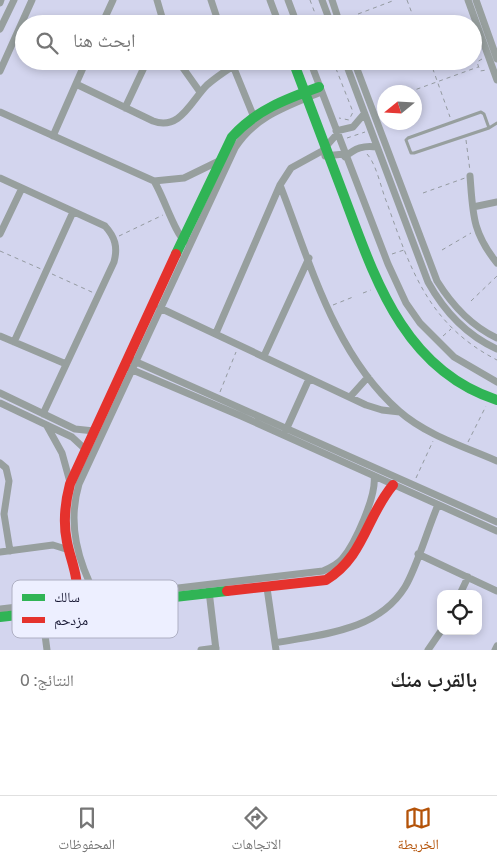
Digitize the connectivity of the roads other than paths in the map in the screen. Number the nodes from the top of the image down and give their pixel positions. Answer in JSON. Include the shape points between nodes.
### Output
{"nodes":[{"id":1,"x":14,"y":0,"type":"edge"},
{"id":2,"x":32,"y":0,"type":"edge"},
{"id":3,"x":113,"y":0,"type":"edge"},
{"id":4,"x":157,"y":0,"type":"edge"},
{"id":5,"x":211,"y":0,"type":"edge"},
{"id":6,"x":270,"y":0,"type":"edge"},
{"id":7,"x":288,"y":0,"type":"edge"},
{"id":8,"x":322,"y":0,"type":"edge"},
{"id":9,"x":332,"y":0,"type":"edge"},
{"id":10,"x":468,"y":0,"type":"edge"},
{"id":11,"x":476,"y":0,"type":"edge"},
{"id":12,"x":25,"y":15,"type":"edge"},
{"id":13,"x":106,"y":15,"type":"edge"},
{"id":14,"x":160,"y":15,"type":"edge"},
{"id":15,"x":216,"y":15,"type":"edge"},
{"id":16,"x":276,"y":15,"type":"edge"},
{"id":17,"x":293,"y":15,"type":"edge"},
{"id":18,"x":328,"y":15,"type":"edge"},
{"id":19,"x":337,"y":15,"type":"edge"},
{"id":20,"x":472,"y":15,"type":"edge"},
{"id":21,"x":0,"y":29,"type":"edge"},
{"id":22,"x":482,"y":35,"type":"edge"},
{"id":23,"x":493,"y":37,"type":"edge"},
{"id":24,"x":15,"y":38,"type":"edge"},
{"id":25,"x":494,"y":55,"type":"edge"},
{"id":26,"x":82,"y":70,"type":"edge"},
{"id":27,"x":143,"y":70,"type":"edge"},
{"id":28,"x":184,"y":70,"type":"edge"},
{"id":29,"x":225,"y":70,"type":"edge"},
{"id":30,"x":234,"y":70,"type":"edge"},
{"id":31,"x":296,"y":70,"type":"edge"},
{"id":32,"x":314,"y":70,"type":"edge"},
{"id":33,"x":348,"y":70,"type":"edge"},
{"id":34,"x":357,"y":70,"type":"edge"},
{"id":35,"x":0,"y":71,"type":"edge"},
{"id":36,"x":497,"y":80,"type":"edge"},
{"id":37,"x":76,"y":84,"type":"junction"},
{"id":38,"x":320,"y":89,"type":"junction"},
{"id":39,"x":200,"y":92,"type":"junction"},
{"id":40,"x":305,"y":95,"type":"junction"},
{"id":41,"x":125,"y":108,"type":"junction"},
{"id":42,"x":0,"y":112,"type":"edge"},
{"id":43,"x":364,"y":114,"type":"junction"},
{"id":44,"x":253,"y":115,"type":"junction"},
{"id":45,"x":497,"y":123,"type":"edge"},
{"id":46,"x":489,"y":128,"type":"junction"},
{"id":47,"x":338,"y":135,"type":"junction"},
{"id":48,"x":53,"y":136,"type":"junction"},
{"id":49,"x":377,"y":148,"type":"junction"},
{"id":50,"x":327,"y":152,"type":"junction"},
{"id":51,"x":345,"y":155,"type":"junction"},
{"id":52,"x":223,"y":162,"type":"junction"},
{"id":53,"x":470,"y":176,"type":"road end"},
{"id":54,"x":0,"y":178,"type":"edge"},
{"id":55,"x":154,"y":181,"type":"junction"},
{"id":56,"x":280,"y":185,"type":"junction"},
{"id":57,"x":22,"y":188,"type":"junction"},
{"id":58,"x":497,"y":202,"type":"edge"},
{"id":59,"x":473,"y":207,"type":"junction"},
{"id":60,"x":73,"y":212,"type":"junction"},
{"id":61,"x":374,"y":230,"type":"junction"},
{"id":62,"x":0,"y":234,"type":"edge"},
{"id":63,"x":359,"y":236,"type":"junction"},
{"id":64,"x":186,"y":241,"type":"junction"},
{"id":65,"x":309,"y":258,"type":"junction"},
{"id":66,"x":497,"y":263,"type":"edge"},
{"id":67,"x":160,"y":308,"type":"junction"},
{"id":68,"x":216,"y":333,"type":"junction"},
{"id":69,"x":0,"y":336,"type":"edge"},
{"id":70,"x":497,"y":338,"type":"edge"},
{"id":71,"x":14,"y":342,"type":"junction"},
{"id":72,"x":497,"y":349,"type":"edge"},
{"id":73,"x":264,"y":356,"type":"junction"},
{"id":74,"x":66,"y":364,"type":"junction"},
{"id":75,"x":130,"y":364,"type":"junction"},
{"id":76,"x":309,"y":378,"type":"junction"},
{"id":77,"x":368,"y":378,"type":"junction"},
{"id":78,"x":497,"y":382,"type":"edge"},
{"id":79,"x":0,"y":393,"type":"edge"},
{"id":80,"x":350,"y":398,"type":"junction"},
{"id":81,"x":493,"y":400,"type":"edge"},
{"id":82,"x":0,"y":403,"type":"edge"},
{"id":83,"x":400,"y":412,"type":"junction"},
{"id":84,"x":43,"y":414,"type":"junction"},
{"id":85,"x":56,"y":420,"type":"junction"},
{"id":86,"x":50,"y":427,"type":"junction"},
{"id":87,"x":286,"y":430,"type":"junction"},
{"id":88,"x":94,"y":431,"type":"junction"},
{"id":89,"x":86,"y":450,"type":"junction"},
{"id":90,"x":497,"y":461,"type":"edge"},
{"id":91,"x":0,"y":463,"type":"edge"},
{"id":92,"x":374,"y":476,"type":"junction"},
{"id":93,"x":70,"y":484,"type":"junction"},
{"id":94,"x":393,"y":485,"type":"junction"},
{"id":95,"x":438,"y":505,"type":"junction"},
{"id":96,"x":373,"y":507,"type":"junction"},
{"id":97,"x":497,"y":522,"type":"edge"},
{"id":98,"x":497,"y":531,"type":"edge"},
{"id":99,"x":65,"y":532,"type":"junction"},
{"id":100,"x":53,"y":545,"type":"junction"},
{"id":101,"x":69,"y":550,"type":"junction"},
{"id":102,"x":10,"y":551,"type":"junction"},
{"id":103,"x":0,"y":552,"type":"edge"},
{"id":104,"x":418,"y":554,"type":"junction"},
{"id":105,"x":468,"y":577,"type":"junction"},
{"id":106,"x":77,"y":580,"type":"edge"},
{"id":107,"x":90,"y":580,"type":"edge"},
{"id":108,"x":267,"y":588,"type":"junction"},
{"id":109,"x":209,"y":590,"type":"junction"},
{"id":110,"x":462,"y":590,"type":"edge"},
{"id":111,"x":497,"y":591,"type":"edge"},
{"id":112,"x":178,"y":592,"type":"edge"},
{"id":113,"x":178,"y":593,"type":"edge"},
{"id":114,"x":438,"y":635,"type":"edge"},
{"id":115,"x":276,"y":646,"type":"edge"},
{"id":116,"x":497,"y":646,"type":"edge"},
{"id":117,"x":216,"y":649,"type":"edge"},
{"id":118,"x":201,"y":650,"type":"edge"},
{"id":119,"x":428,"y":650,"type":"edge"},
{"id":120,"x":495,"y":650,"type":"edge"}],
"edges":[{"from":1,"to":21,"type":"street"},
{"from":2,"to":12,"type":"street"},
{"from":3,"to":13,"type":"street"},
{"from":4,"to":14,"type":"street"},
{"from":5,"to":15,"type":"street"},
{"from":6,"to":16,"type":"street"},
{"from":7,"to":17,"type":"street"},
{"from":8,"to":18,"type":"street"},
{"from":9,"to":19,"type":"street"},
{"from":10,"to":20,"type":"street"},
{"from":11,"to":23,"type":"street"},
{"from":22,"to":25,"type":"street"},
{"from":23,"to":25,"type":"street"},
{"from":24,"to":35,"type":"street"},
{"from":25,"to":36,"type":"street","via":[[493,68]]},
{"from":26,"to":37,"type":"street"},
{"from":27,"to":41,"type":"street"},
{"from":28,"to":39,"type":"street"},
{"from":29,"to":39,"type":"street"},
{"from":30,"to":44,"type":"street"},
{"from":31,"to":40,"type":"street"},
{"from":32,"to":38,"type":"street"},
{"from":33,"to":43,"type":"street"},
{"from":34,"to":70,"type":"street","via":[[438,281],[460,312],[474,325]]},
{"from":37,"to":41,"type":"street"},
{"from":37,"to":48,"type":"street"},
{"from":38,"to":40,"type":"street"},
{"from":38,"to":47,"type":"street"},
{"from":39,"to":41,"type":"street","via":[[183,114],[170,123],[161,124]]},
{"from":40,"to":44,"type":"street"},
{"from":40,"to":50,"type":"street"},
{"from":40,"to":52,"type":"street","via":[[256,123]]},
{"from":42,"to":48,"type":"street"},
{"from":43,"to":47,"type":"street","via":[[353,127]]},
{"from":43,"to":49,"type":"street"},
{"from":44,"to":52,"type":"street","via":[[231,137]]},
{"from":45,"to":46,"type":"lane"},
{"from":46,"to":46,"type":"lane","via":[[482,112],[407,138],[411,152]]},
{"from":47,"to":50,"type":"street"},
{"from":47,"to":51,"type":"street"},
{"from":48,"to":55,"type":"street"},
{"from":49,"to":51,"type":"street","via":[[365,146]]},
{"from":49,"to":72,"type":"street","via":[[435,295],[474,336]]},
{"from":50,"to":51,"type":"street"},
{"from":50,"to":56,"type":"street","via":[[290,168]]},
{"from":50,"to":63,"type":"street"},
{"from":51,"to":61,"type":"street"},
{"from":52,"to":55,"type":"street","via":[[184,178]]},
{"from":52,"to":64,"type":"street"},
{"from":53,"to":59,"type":"street"},
{"from":54,"to":57,"type":"street"},
{"from":55,"to":64,"type":"street","via":[[176,231]]},
{"from":56,"to":65,"type":"street"},
{"from":56,"to":68,"type":"street"},
{"from":57,"to":60,"type":"street"},
{"from":57,"to":62,"type":"street"},
{"from":58,"to":59,"type":"street"},
{"from":59,"to":66,"type":"street","via":[[476,231]]},
{"from":60,"to":71,"type":"street"},
{"from":60,"to":74,"type":"street","via":[[105,226],[116,246],[114,262]]},
{"from":61,"to":63,"type":"street"},
{"from":61,"to":78,"type":"street","via":[[402,296],[420,323],[454,357]]},
{"from":63,"to":81,"type":"street","via":[[379,288],[398,322],[423,353],[454,379]]},
{"from":64,"to":67,"type":"street"},
{"from":64,"to":75,"type":"street"},
{"from":65,"to":73,"type":"street"},
{"from":65,"to":77,"type":"street","via":[[327,307]]},
{"from":67,"to":68,"type":"street"},
{"from":67,"to":75,"type":"street"},
{"from":68,"to":73,"type":"street"},
{"from":69,"to":71,"type":"street"},
{"from":71,"to":74,"type":"street"},
{"from":73,"to":76,"type":"street"},
{"from":74,"to":84,"type":"street"},
{"from":75,"to":87,"type":"street","via":[[217,398]]},
{"from":75,"to":88,"type":"street"},
{"from":75,"to":92,"type":"street"},
{"from":75,"to":107,"type":"street","via":[[79,484],[74,507],[77,551]]},
{"from":76,"to":80,"type":"street"},
{"from":76,"to":87,"type":"street"},
{"from":77,"to":80,"type":"street"},
{"from":77,"to":83,"type":"street"},
{"from":79,"to":84,"type":"street"},
{"from":80,"to":83,"type":"street","via":[[374,408]]},
{"from":82,"to":86,"type":"street"},
{"from":83,"to":90,"type":"street","via":[[437,434]]},
{"from":84,"to":85,"type":"street"},
{"from":85,"to":86,"type":"street"},
{"from":85,"to":88,"type":"street","via":[[80,431]]},
{"from":86,"to":89,"type":"street","via":[[76,439]]},
{"from":86,"to":93,"type":"street","via":[[62,453]]},
{"from":87,"to":97,"type":"street"},
{"from":88,"to":89,"type":"street"},
{"from":89,"to":93,"type":"street"},
{"from":91,"to":102,"type":"street","via":[[9,481],[4,514]]},
{"from":92,"to":94,"type":"street"},
{"from":92,"to":96,"type":"street"},
{"from":93,"to":99,"type":"street"},
{"from":94,"to":95,"type":"street"},
{"from":94,"to":96,"type":"street"},
{"from":95,"to":98,"type":"street"},
{"from":95,"to":104,"type":"street"},
{"from":96,"to":108,"type":"street","via":[[358,551],[342,572],[318,582]]},
{"from":96,"to":109,"type":"street","via":[[346,553],[328,569]]},
{"from":99,"to":100,"type":"street"},
{"from":99,"to":101,"type":"street"},
{"from":100,"to":101,"type":"street"},
{"from":100,"to":102,"type":"street"},
{"from":101,"to":106,"type":"street"},
{"from":102,"to":103,"type":"street"},
{"from":104,"to":105,"type":"street"},
{"from":104,"to":115,"type":"street","via":[[405,586],[379,614],[345,630]]},
{"from":105,"to":110,"type":"street"},
{"from":105,"to":111,"type":"street"},
{"from":108,"to":109,"type":"street"},
{"from":108,"to":115,"type":"street"},
{"from":109,"to":112,"type":"street"},
{"from":109,"to":113,"type":"street"},
{"from":109,"to":117,"type":"street"},
{"from":114,"to":119,"type":"street"},
{"from":116,"to":120,"type":"street"},
{"from":117,"to":118,"type":"street"}]}
